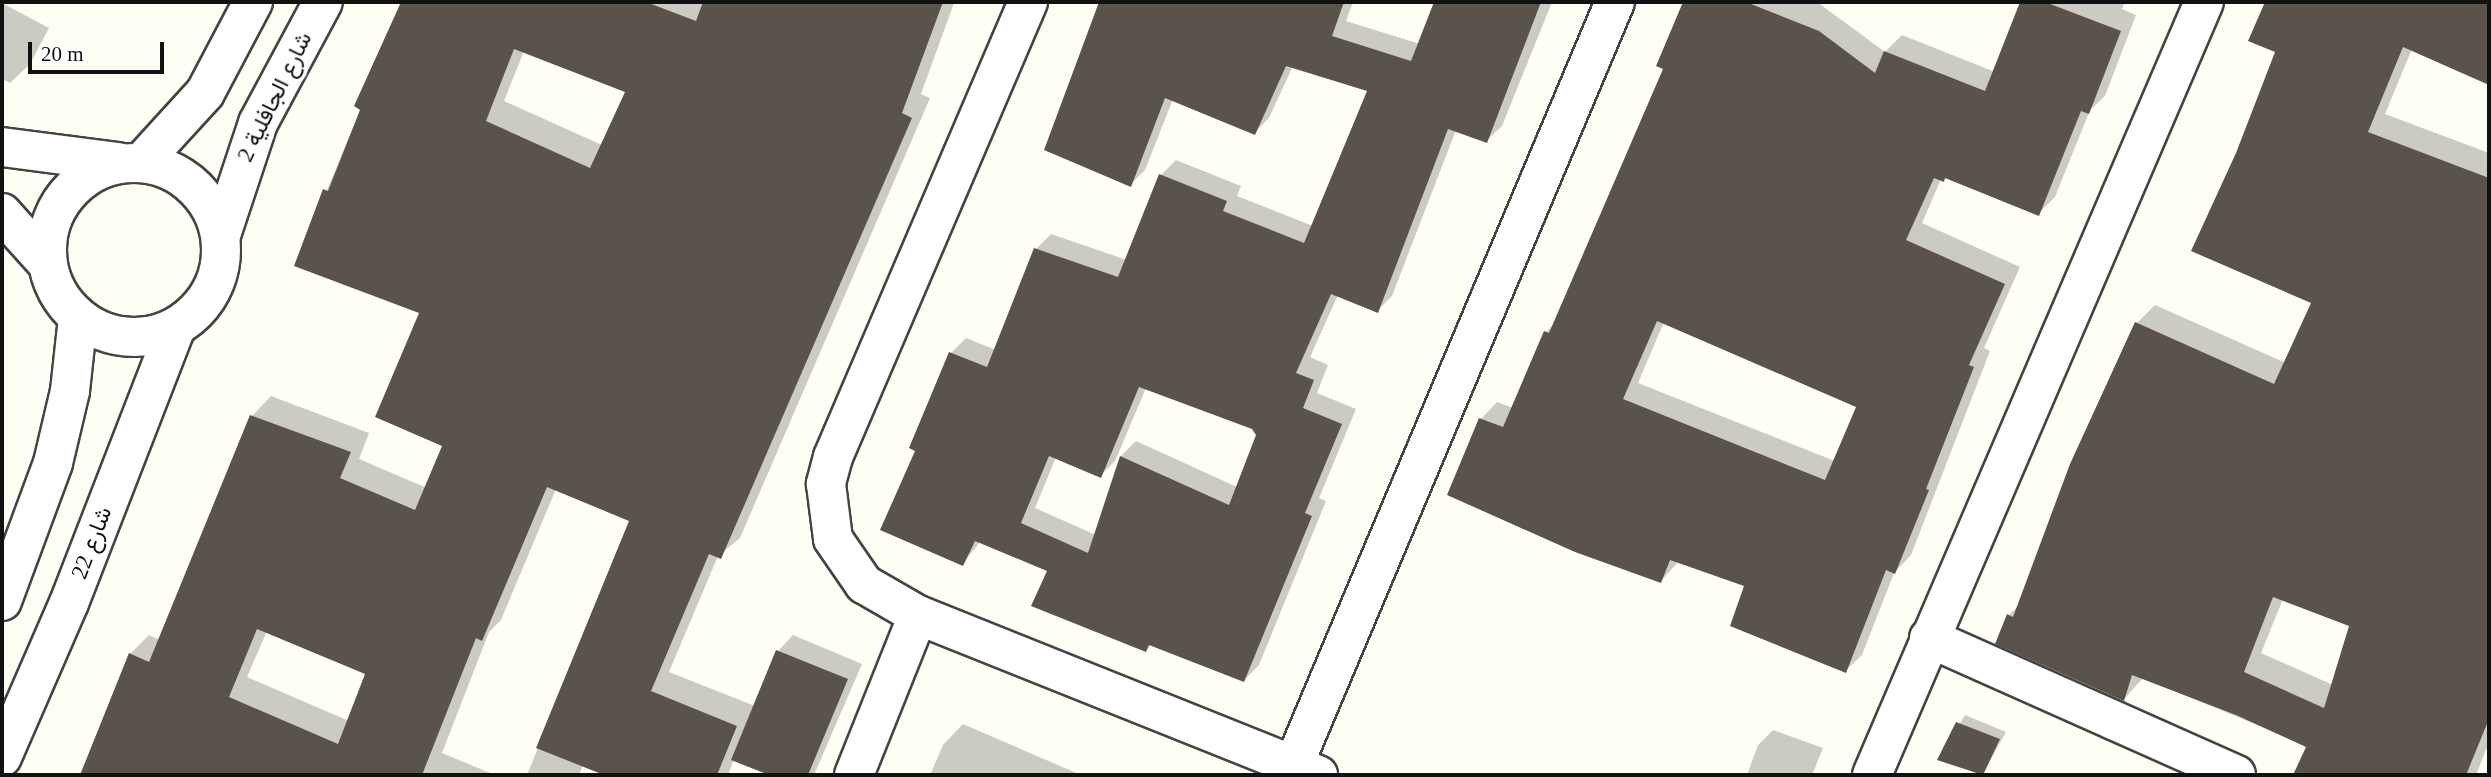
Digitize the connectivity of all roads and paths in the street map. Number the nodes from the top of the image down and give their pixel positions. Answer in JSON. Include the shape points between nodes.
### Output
{"nodes":[{"id":1,"x":253,"y":2,"type":"edge"},
{"id":2,"x":323,"y":2,"type":"edge"},
{"id":3,"x":1028,"y":2,"type":"edge"},
{"id":4,"x":1615,"y":2,"type":"edge"},
{"id":5,"x":2204,"y":2,"type":"edge"},
{"id":6,"x":2,"y":146,"type":"edge"},
{"id":7,"x":131,"y":162,"type":"junction"},
{"id":8,"x":2,"y":213,"type":"edge"},
{"id":9,"x":220,"y":235,"type":"junction"},
{"id":10,"x":46,"y":262,"type":"junction"},
{"id":11,"x":78,"y":317,"type":"junction"},
{"id":12,"x":176,"y":327,"type":"junction"},
{"id":13,"x":2,"y":601,"type":"edge"},
{"id":14,"x":918,"y":615,"type":"junction"},
{"id":15,"x":1929,"y":638,"type":"junction"},
{"id":16,"x":2,"y":757,"type":"edge"},
{"id":17,"x":1288,"y":768,"type":"edge"},
{"id":18,"x":854,"y":775,"type":"edge"},
{"id":19,"x":1872,"y":775,"type":"edge"},
{"id":20,"x":2236,"y":775,"type":"edge"}],
"edges":[{"from":1,"to":7,"type":"street","via":[[205,93]]},
{"from":2,"to":9,"type":"street","name":"شارع الجافلية 2","via":[[253,135]]},
{"from":3,"to":14,"type":"street","via":[[888,324],[826,484],[833,538],[846,563],[864,584]]},
{"from":4,"to":17,"type":"street"},
{"from":5,"to":15,"type":"street"},
{"from":6,"to":7,"type":"street"},
{"from":7,"to":9,"type":"street","via":[[169,169],[193,184],[211,206]]},
{"from":7,"to":10,"type":"street","via":[[78,181],[63,198],[52,218]]},
{"from":8,"to":10,"type":"street"},
{"from":9,"to":12,"type":"street","via":[[222,261],[214,288],[200,310]]},
{"from":10,"to":11,"type":"street","via":[[57,292]]},
{"from":11,"to":12,"type":"street","via":[[99,331],[125,337],[151,336]]},
{"from":11,"to":13,"type":"street","via":[[70,391],[53,463]]},
{"from":12,"to":16,"type":"street","name":"شارع 22","via":[[69,603]]},
{"from":14,"to":17,"type":"street"},
{"from":14,"to":18,"type":"street"},
{"from":15,"to":19,"type":"street"},
{"from":15,"to":20,"type":"street"}]}
